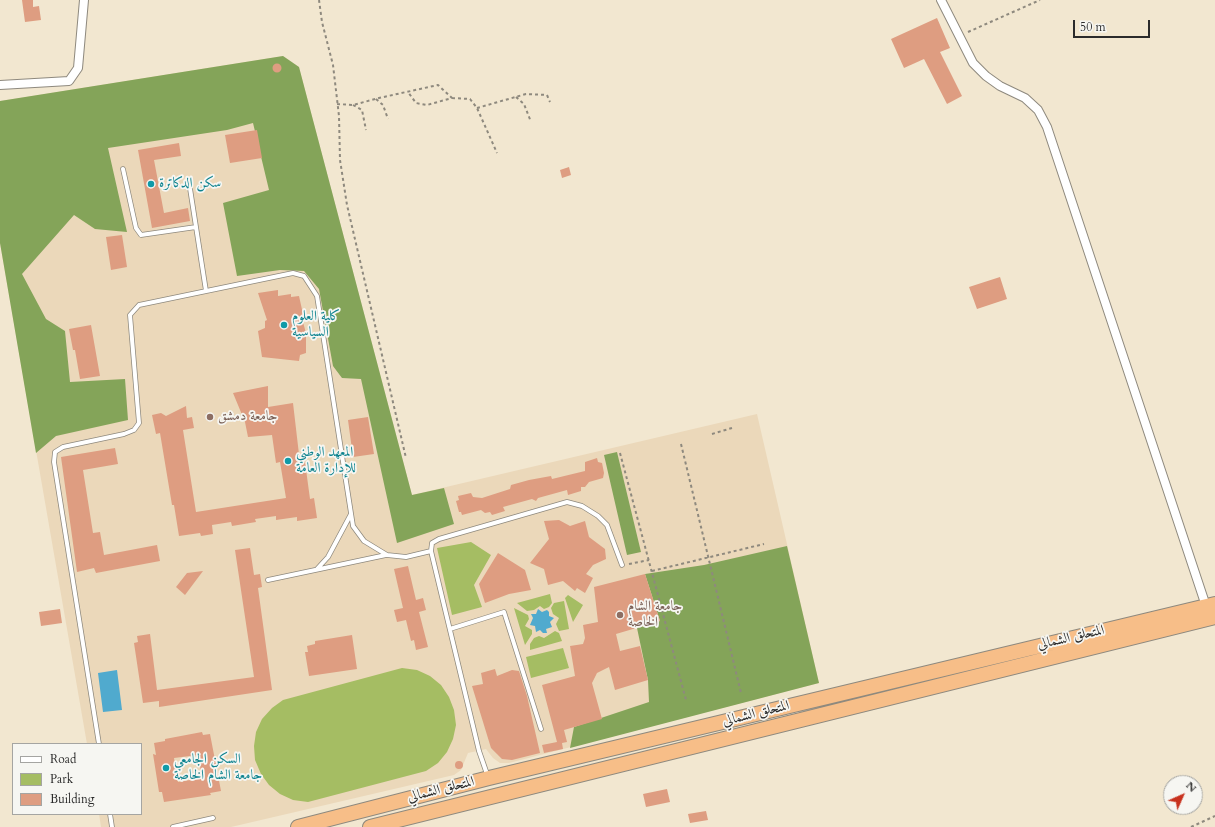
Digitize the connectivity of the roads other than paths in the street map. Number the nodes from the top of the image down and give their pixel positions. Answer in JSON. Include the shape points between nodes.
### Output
{"nodes":[{"id":1,"x":84,"y":0,"type":"edge"},
{"id":2,"x":941,"y":0,"type":"edge"},
{"id":3,"x":0,"y":85,"type":"edge"},
{"id":4,"x":123,"y":169,"type":"dead end"},
{"id":5,"x":189,"y":182,"type":"dead end"},
{"id":6,"x":196,"y":227,"type":"junction"},
{"id":7,"x":206,"y":291,"type":"junction"},
{"id":8,"x":351,"y":514,"type":"junction"},
{"id":9,"x":431,"y":551,"type":"junction"},
{"id":10,"x":387,"y":555,"type":"junction"},
{"id":11,"x":622,"y":565,"type":"road end"},
{"id":12,"x":317,"y":570,"type":"junction"},
{"id":13,"x":268,"y":580,"type":"dead end"},
{"id":14,"x":1210,"y":605,"type":"edge"},
{"id":15,"x":1215,"y":617,"type":"edge"},
{"id":16,"x":450,"y":629,"type":"junction"},
{"id":17,"x":541,"y":729,"type":"dead end"},
{"id":18,"x":99,"y":743,"type":"edge"},
{"id":19,"x":489,"y":778,"type":"junction"},
{"id":20,"x":492,"y":797,"type":"junction"},
{"id":21,"x":110,"y":815,"type":"edge"},
{"id":22,"x":213,"y":818,"type":"dead end"},
{"id":23,"x":112,"y":827,"type":"edge"},
{"id":24,"x":174,"y":827,"type":"edge"},
{"id":25,"x":298,"y":827,"type":"edge"},
{"id":26,"x":370,"y":827,"type":"edge"}],
"edges":[{"from":1,"to":3,"type":"street","via":[[78,68],[69,81]]},
{"from":2,"to":14,"type":"street","via":[[973,63],[1000,86],[1025,98],[1038,110],[1047,127]]},
{"from":4,"to":6,"type":"lane","via":[[136,228],[141,235]]},
{"from":5,"to":6,"type":"lane"},
{"from":6,"to":7,"type":"lane"},
{"from":7,"to":8,"type":"lane","via":[[293,273],[304,276],[310,283],[317,296]]},
{"from":7,"to":18,"type":"lane","via":[[139,305],[130,314],[139,423],[134,430],[63,447],[55,452],[54,462]]},
{"from":8,"to":10,"type":"lane","via":[[353,526],[364,541]]},
{"from":8,"to":12,"type":"lane","via":[[328,557]]},
{"from":9,"to":10,"type":"lane","via":[[406,556]]},
{"from":9,"to":11,"type":"lane","via":[[432,543],[439,538],[567,502],[582,506],[607,525]]},
{"from":9,"to":16,"type":"lane"},
{"from":10,"to":12,"type":"lane"},
{"from":12,"to":13,"type":"lane"},
{"from":14,"to":19,"type":"highway","name":"المتحلق الشمالي"},
{"from":15,"to":20,"type":"highway","name":"المتحلق الشمالي"},
{"from":16,"to":17,"type":"lane","via":[[504,612]]},
{"from":16,"to":19,"type":"lane","via":[[479,750]]},
{"from":19,"to":20,"type":"highway"},
{"from":19,"to":25,"type":"highway","name":"المتحلق الشمالي"},
{"from":20,"to":26,"type":"highway","name":"المتحلق الشمالي"},
{"from":21,"to":23,"type":"lane"},
{"from":22,"to":24,"type":"lane"}]}
